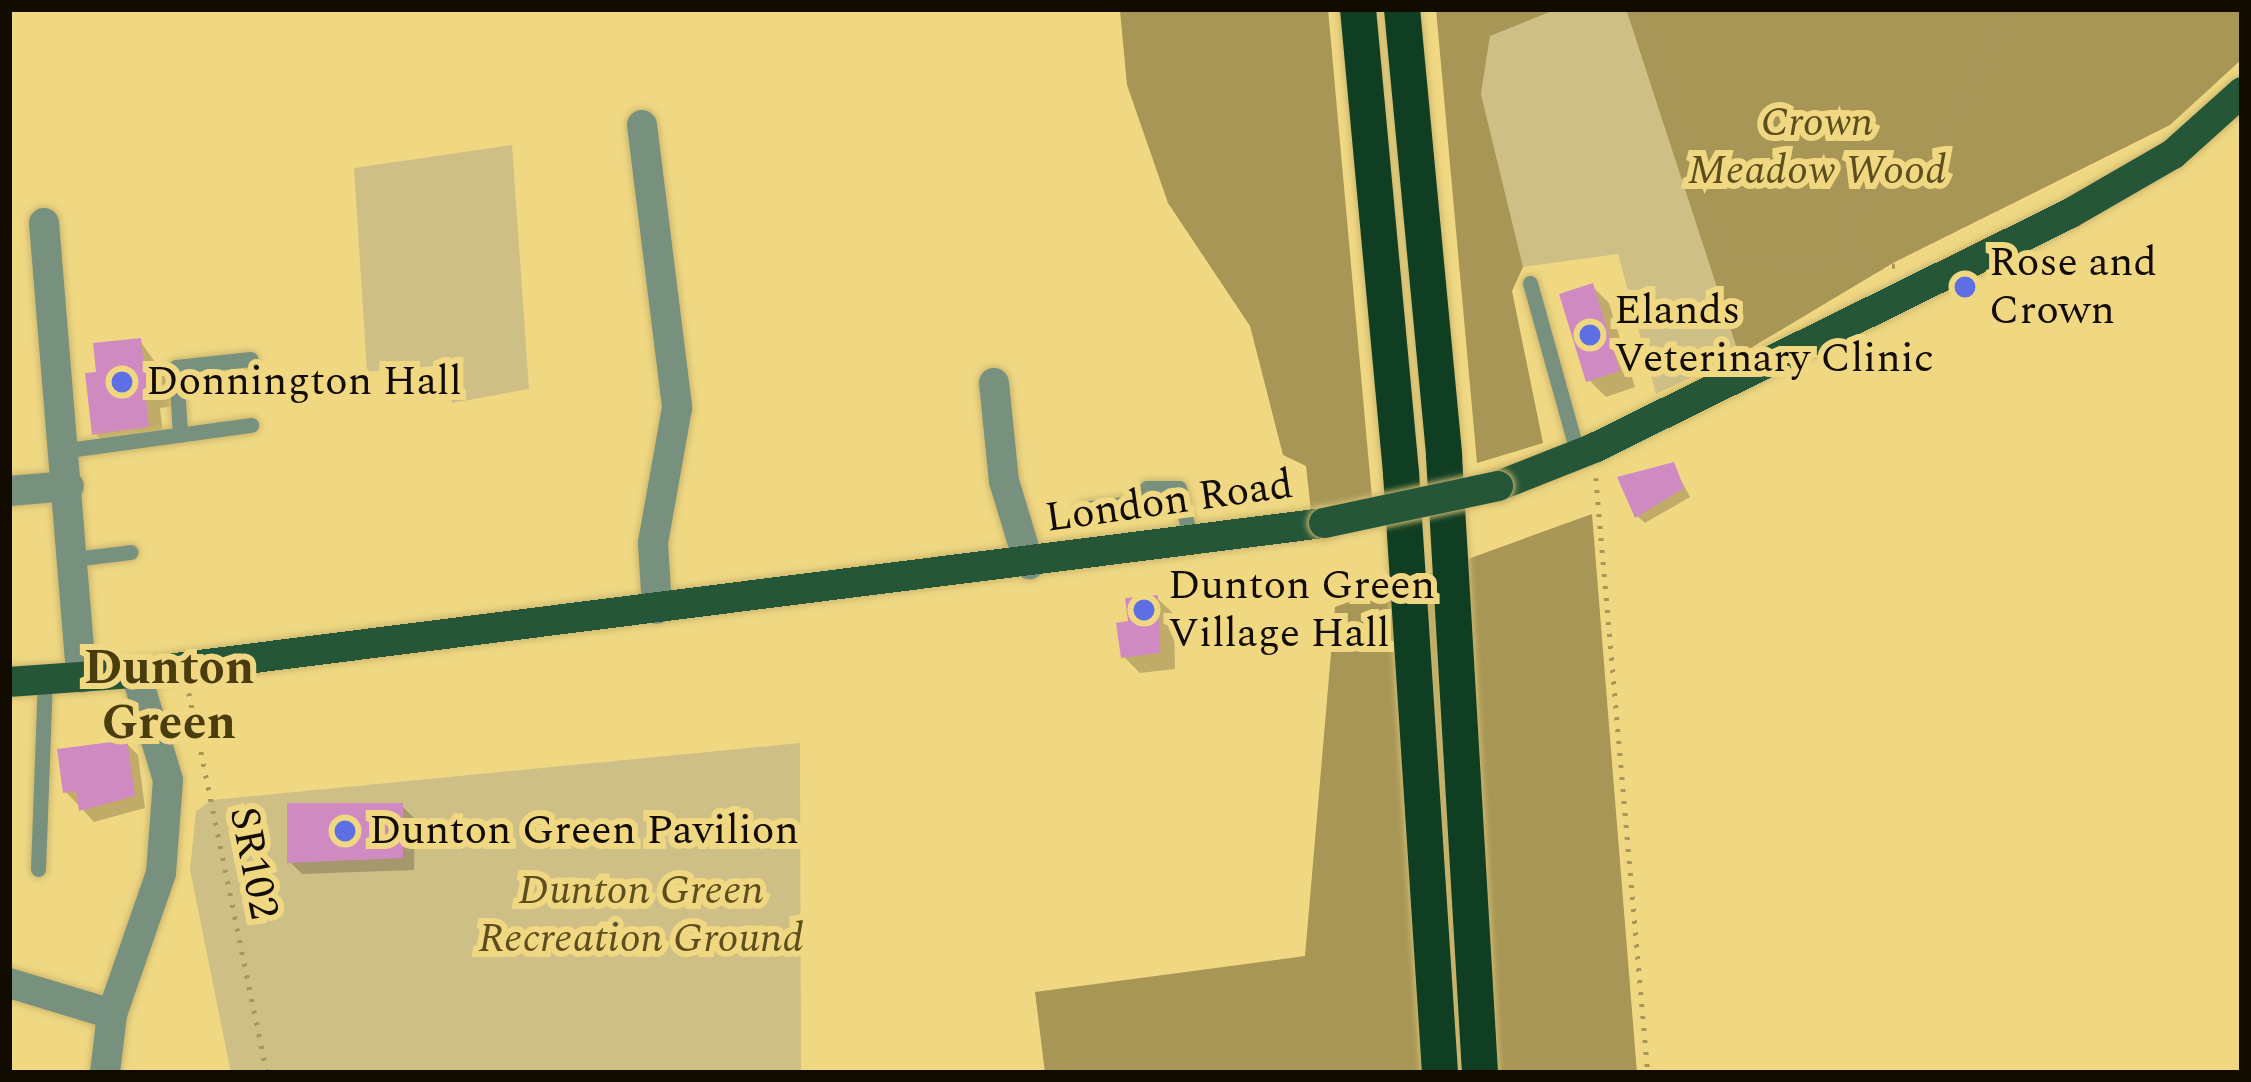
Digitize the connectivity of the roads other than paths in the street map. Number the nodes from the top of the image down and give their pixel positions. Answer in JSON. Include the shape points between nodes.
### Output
{"nodes":[{"id":1,"x":1358,"y":9,"type":"edge"},
{"id":2,"x":1402,"y":9,"type":"edge"},
{"id":3,"x":2242,"y":92,"type":"edge"},
{"id":4,"x":642,"y":125,"type":"dead end"},
{"id":5,"x":44,"y":223,"type":"dead end"},
{"id":6,"x":1530,"y":284,"type":"dead end"},
{"id":7,"x":251,"y":359,"type":"dead end"},
{"id":8,"x":994,"y":383,"type":"dead end"},
{"id":9,"x":251,"y":425,"type":"dead end"},
{"id":10,"x":180,"y":434,"type":"junction"},
{"id":11,"x":68,"y":450,"type":"junction"},
{"id":12,"x":1586,"y":452,"type":"junction"},
{"id":13,"x":69,"y":486,"type":"junction"},
{"id":14,"x":9,"y":491,"type":"edge"},
{"id":15,"x":1082,"y":509,"type":"dead end"},
{"id":16,"x":1191,"y":542,"type":"junction"},
{"id":17,"x":131,"y":552,"type":"dead end"},
{"id":18,"x":74,"y":559,"type":"junction"},
{"id":19,"x":1029,"y":564,"type":"junction"},
{"id":20,"x":657,"y":608,"type":"junction"},
{"id":21,"x":136,"y":673,"type":"junction"},
{"id":22,"x":81,"y":676,"type":"junction"},
{"id":23,"x":45,"y":679,"type":"junction"},
{"id":24,"x":9,"y":682,"type":"edge"},
{"id":25,"x":38,"y":869,"type":"dead end"},
{"id":26,"x":9,"y":983,"type":"edge"},
{"id":27,"x":112,"y":1015,"type":"junction"},
{"id":28,"x":105,"y":1073,"type":"edge"},
{"id":29,"x":1440,"y":1073,"type":"edge"},
{"id":30,"x":1480,"y":1073,"type":"edge"}],
"edges":[{"from":1,"to":29,"type":"highway","via":[[1401,472]]},
{"from":2,"to":30,"type":"highway","via":[[1444,456]]},
{"from":3,"to":12,"type":"main road","name":"London Road","via":[[2174,154],[2126,183]]},
{"from":4,"to":20,"type":"street","via":[[677,408],[653,542]]},
{"from":5,"to":11,"type":"street"},
{"from":6,"to":12,"type":"lane"},
{"from":7,"to":10,"type":"lane","via":[[176,367]]},
{"from":8,"to":19,"type":"street","via":[[1004,482]]},
{"from":9,"to":10,"type":"lane"},
{"from":10,"to":11,"type":"lane"},
{"from":11,"to":13,"type":"street"},
{"from":12,"to":16,"type":"main road","name":"London Road","bridge":true,"via":[[1498,486],[1324,524]]},
{"from":13,"to":14,"type":"street"},
{"from":13,"to":18,"type":"street"},
{"from":15,"to":16,"type":"lane","via":[[1131,503],[1161,485],[1179,488]]},
{"from":16,"to":19,"type":"main road","name":"London Road"},
{"from":17,"to":18,"type":"lane"},
{"from":18,"to":22,"type":"street"},
{"from":19,"to":20,"type":"main road","name":"London Road"},
{"from":20,"to":21,"type":"main road","name":"London Road"},
{"from":21,"to":22,"type":"main road","name":"London Road"},
{"from":21,"to":27,"type":"street","via":[[168,780],[161,874]]},
{"from":22,"to":23,"type":"main road","name":"London Road"},
{"from":23,"to":24,"type":"main road","name":"London Road"},
{"from":23,"to":25,"type":"lane"},
{"from":26,"to":27,"type":"street"},
{"from":27,"to":28,"type":"street"}]}
